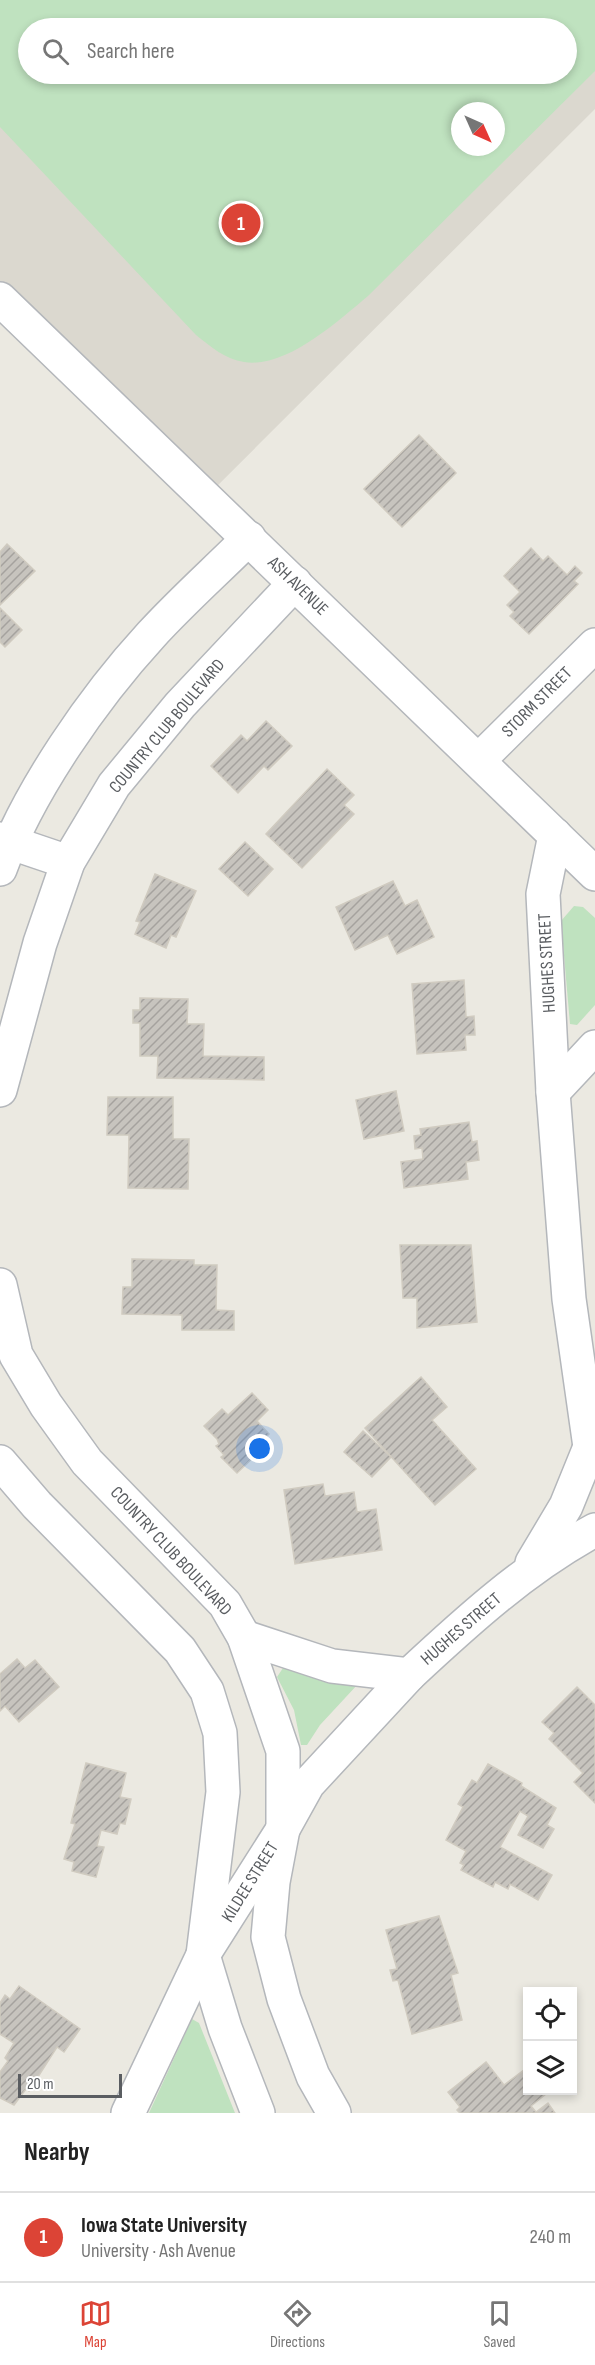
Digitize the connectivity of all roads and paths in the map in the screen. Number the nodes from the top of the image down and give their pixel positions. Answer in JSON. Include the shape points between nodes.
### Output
{"nodes":[{"id":1,"x":0,"y":299,"type":"edge"},
{"id":2,"x":249,"y":538,"type":"junction"},
{"id":3,"x":295,"y":582,"type":"junction"},
{"id":4,"x":595,"y":645,"type":"edge"},
{"id":5,"x":479,"y":760,"type":"junction"},
{"id":6,"x":555,"y":835,"type":"junction"},
{"id":7,"x":3,"y":850,"type":"edge"},
{"id":8,"x":68,"y":862,"type":"junction"},
{"id":9,"x":595,"y":874,"type":"edge"},
{"id":10,"x":595,"y":1047,"type":"edge"},
{"id":11,"x":0,"y":1090,"type":"edge"},
{"id":12,"x":553,"y":1092,"type":"junction"},
{"id":13,"x":0,"y":1285,"type":"edge"},
{"id":14,"x":593,"y":1448,"type":"edge"},
{"id":15,"x":0,"y":1462,"type":"edge"},
{"id":16,"x":595,"y":1530,"type":"edge"},
{"id":17,"x":524,"y":1576,"type":"junction"},
{"id":18,"x":244,"y":1637,"type":"junction"},
{"id":19,"x":409,"y":1675,"type":"junction"},
{"id":20,"x":284,"y":1829,"type":"junction"},
{"id":21,"x":204,"y":1955,"type":"junction"},
{"id":22,"x":128,"y":2113,"type":"edge"},
{"id":23,"x":258,"y":2113,"type":"edge"},
{"id":24,"x":334,"y":2113,"type":"edge"}],
"edges":[{"from":1,"to":2,"type":"street","name":"ASH AVENUE"},
{"from":2,"to":3,"type":"street","name":"ASH AVENUE"},
{"from":2,"to":7,"type":"street","via":[[151,635],[94,706]]},
{"from":3,"to":5,"type":"street","name":"ASH AVENUE"},
{"from":3,"to":8,"type":"street","name":"COUNTRY CLUB BOULEVARD","via":[[180,705],[114,785]]},
{"from":4,"to":5,"type":"street","name":"STORM STREET"},
{"from":5,"to":6,"type":"street","name":"ASH AVENUE"},
{"from":6,"to":9,"type":"street","name":"ASH AVENUE"},
{"from":6,"to":12,"type":"street","name":"HUGHES STREET","via":[[543,894]]},
{"from":7,"to":8,"type":"street"},
{"from":8,"to":11,"type":"street","name":"COUNTRY CLUB BOULEVARD","via":[[37,953]]},
{"from":10,"to":12,"type":"street"},
{"from":12,"to":14,"type":"street","name":"HUGHES STREET","via":[[569,1299]]},
{"from":13,"to":18,"type":"street","name":"COUNTRY CLUB BOULEVARD","via":[[16,1355],[46,1405],[87,1462],[225,1604]]},
{"from":14,"to":17,"type":"street","via":[[566,1506]]},
{"from":15,"to":21,"type":"street","via":[[37,1505],[180,1650],[207,1691],[220,1732],[223,1792]]},
{"from":16,"to":17,"type":"street","name":"HUGHES STREET","via":[[557,1550]]},
{"from":17,"to":19,"type":"street","name":"HUGHES STREET","via":[[480,1609]]},
{"from":18,"to":19,"type":"street","name":"HUGHES STREET","via":[[332,1666]]},
{"from":18,"to":20,"type":"street","name":"COUNTRY CLUB BOULEVARD","via":[[283,1751]]},
{"from":19,"to":20,"type":"street","name":"KILDEE STREET","via":[[308,1784]]},
{"from":20,"to":21,"type":"street","name":"KILDEE STREET"},
{"from":20,"to":24,"type":"street","name":"COUNTRY CLUB BOULEVARD","via":[[273,1882],[268,1937],[284,1999],[312,2076]]},
{"from":21,"to":22,"type":"street","name":"KILDEE STREET"},
{"from":21,"to":23,"type":"street","via":[[225,2028]]}]}
